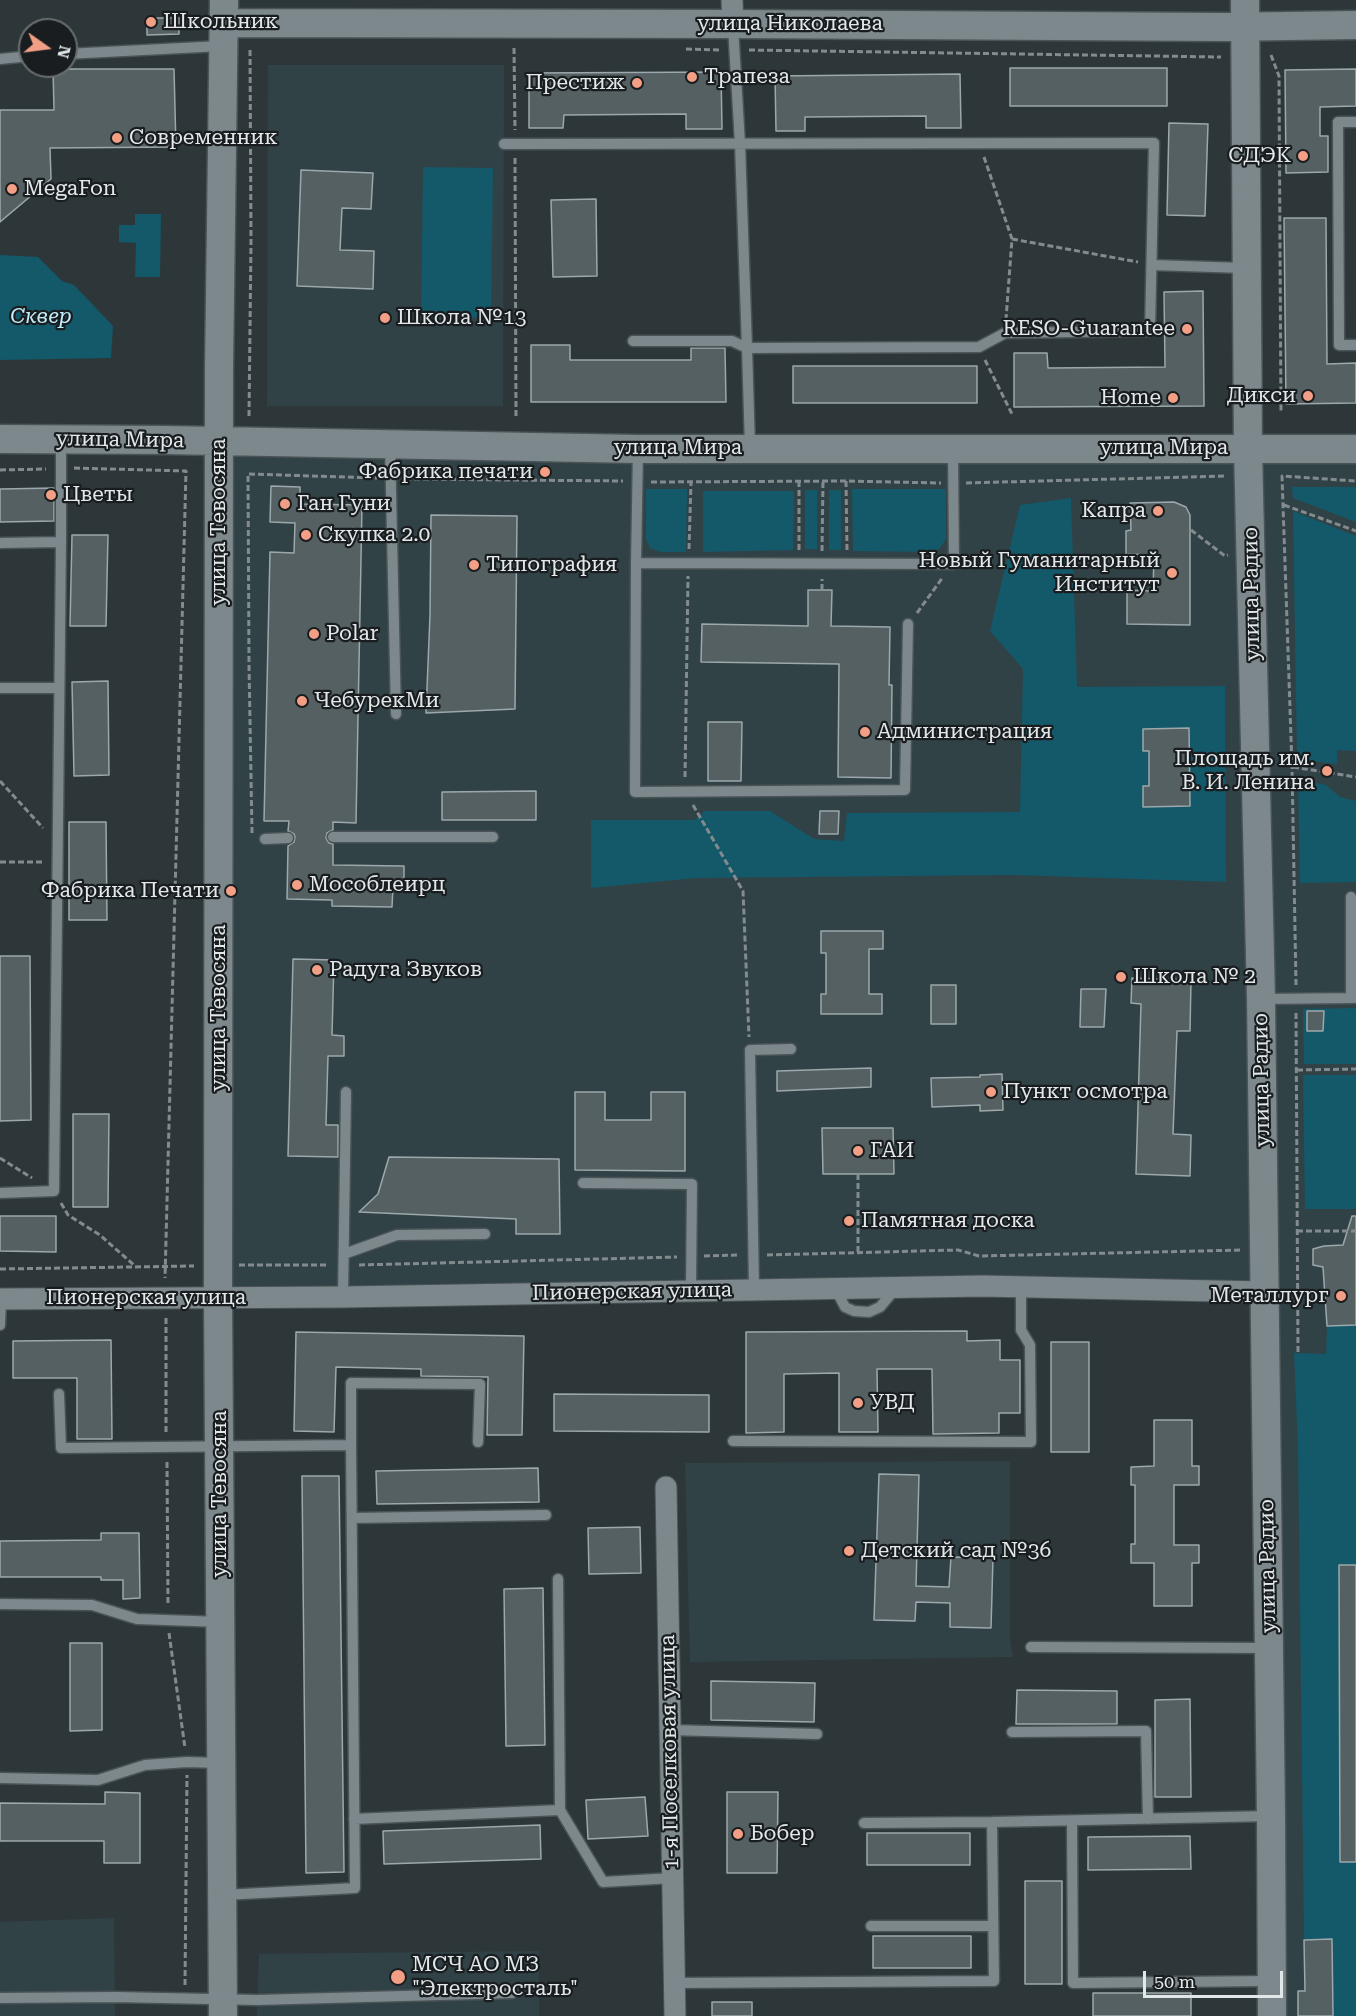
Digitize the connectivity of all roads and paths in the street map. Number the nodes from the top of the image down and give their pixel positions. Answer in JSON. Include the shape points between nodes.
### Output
{"nodes":[{"id":1,"x":732,"y":12,"type":"edge"},
{"id":2,"x":1245,"y":13,"type":"edge"},
{"id":3,"x":1356,"y":25,"type":"edge"},
{"id":4,"x":230,"y":28,"type":"edge"},
{"id":5,"x":514,"y":48,"type":"dead end"},
{"id":6,"x":78,"y":52,"type":"edge"},
{"id":7,"x":1271,"y":55,"type":"dead end"},
{"id":8,"x":18,"y":57,"type":"edge"},
{"id":9,"x":0,"y":59,"type":"edge"},
{"id":10,"x":1356,"y":122,"type":"edge"},
{"id":11,"x":979,"y":143,"type":"junction"},
{"id":12,"x":509,"y":144,"type":"junction"},
{"id":13,"x":740,"y":144,"type":"junction"},
{"id":14,"x":1012,"y":239,"type":"junction"},
{"id":15,"x":1152,"y":265,"type":"junction"},
{"id":16,"x":1247,"y":268,"type":"junction"},
{"id":17,"x":1005,"y":333,"type":"junction"},
{"id":18,"x":633,"y":341,"type":"dead end"},
{"id":19,"x":1356,"y":345,"type":"edge"},
{"id":20,"x":979,"y":347,"type":"junction"},
{"id":21,"x":747,"y":348,"type":"junction"},
{"id":22,"x":1281,"y":413,"type":"dead end"},
{"id":23,"x":1012,"y":414,"type":"dead end"},
{"id":24,"x":249,"y":416,"type":"dead end"},
{"id":25,"x":516,"y":418,"type":"dead end"},
{"id":26,"x":62,"y":439,"type":"junction"},
{"id":27,"x":0,"y":440,"type":"edge"},
{"id":28,"x":219,"y":442,"type":"junction"},
{"id":29,"x":390,"y":445,"type":"junction"},
{"id":30,"x":1356,"y":448,"type":"edge"},
{"id":31,"x":638,"y":449,"type":"junction"},
{"id":32,"x":750,"y":449,"type":"junction"},
{"id":33,"x":953,"y":449,"type":"junction"},
{"id":34,"x":1248,"y":449,"type":"junction"},
{"id":35,"x":61,"y":468,"type":"junction"},
{"id":36,"x":0,"y":470,"type":"edge"},
{"id":37,"x":1231,"y":476,"type":"dead end"},
{"id":38,"x":391,"y":478,"type":"junction"},
{"id":39,"x":799,"y":481,"type":"junction"},
{"id":40,"x":823,"y":481,"type":"junction"},
{"id":41,"x":846,"y":481,"type":"junction"},
{"id":42,"x":1356,"y":481,"type":"edge"},
{"id":43,"x":638,"y":482,"type":"junction"},
{"id":44,"x":691,"y":482,"type":"junction"},
{"id":45,"x":954,"y":483,"type":"junction"},
{"id":46,"x":1284,"y":505,"type":"junction"},
{"id":47,"x":1191,"y":530,"type":"dead end"},
{"id":48,"x":1356,"y":531,"type":"edge"},
{"id":49,"x":61,"y":542,"type":"junction"},
{"id":50,"x":0,"y":543,"type":"edge"},
{"id":51,"x":1233,"y":555,"type":"dead end"},
{"id":52,"x":636,"y":563,"type":"junction"},
{"id":53,"x":689,"y":564,"type":"junction"},
{"id":54,"x":799,"y":564,"type":"junction"},
{"id":55,"x":822,"y":564,"type":"junction"},
{"id":56,"x":847,"y":564,"type":"junction"},
{"id":57,"x":954,"y":564,"type":"junction"},
{"id":58,"x":908,"y":624,"type":"joint"},
{"id":59,"x":0,"y":688,"type":"edge"},
{"id":60,"x":59,"y":688,"type":"junction"},
{"id":61,"x":396,"y":714,"type":"dead end"},
{"id":62,"x":1292,"y":767,"type":"junction"},
{"id":63,"x":1356,"y":777,"type":"edge"},
{"id":64,"x":0,"y":781,"type":"edge"},
{"id":65,"x":685,"y":791,"type":"junction"},
{"id":66,"x":333,"y":837,"type":"dead end"},
{"id":67,"x":493,"y":837,"type":"dead end"},
{"id":68,"x":288,"y":838,"type":"dead end"},
{"id":69,"x":252,"y":839,"type":"dead end"},
{"id":70,"x":265,"y":839,"type":"dead end"},
{"id":71,"x":58,"y":844,"type":"junction"},
{"id":72,"x":0,"y":862,"type":"edge"},
{"id":73,"x":57,"y":862,"type":"junction"},
{"id":74,"x":1352,"y":897,"type":"dead end"},
{"id":75,"x":1354,"y":998,"type":"edge"},
{"id":76,"x":1261,"y":999,"type":"junction"},
{"id":77,"x":1296,"y":999,"type":"junction"},
{"id":78,"x":791,"y":1049,"type":"dead end"},
{"id":79,"x":750,"y":1050,"type":"junction"},
{"id":80,"x":1356,"y":1069,"type":"edge"},
{"id":81,"x":1297,"y":1070,"type":"junction"},
{"id":82,"x":346,"y":1092,"type":"dead end"},
{"id":83,"x":0,"y":1158,"type":"edge"},
{"id":84,"x":858,"y":1174,"type":"dead end"},
{"id":85,"x":583,"y":1183,"type":"dead end"},
{"id":86,"x":54,"y":1191,"type":"junction"},
{"id":87,"x":0,"y":1193,"type":"edge"},
{"id":88,"x":1297,"y":1231,"type":"junction"},
{"id":89,"x":1356,"y":1231,"type":"edge"},
{"id":90,"x":485,"y":1234,"type":"dead end"},
{"id":91,"x":858,"y":1252,"type":"dead end"},
{"id":92,"x":344,"y":1254,"type":"junction"},
{"id":93,"x":135,"y":1267,"type":"junction"},
{"id":94,"x":165,"y":1267,"type":"junction"},
{"id":95,"x":0,"y":1269,"type":"edge"},
{"id":96,"x":1022,"y":1287,"type":"junction"},
{"id":97,"x":754,"y":1289,"type":"junction"},
{"id":98,"x":691,"y":1290,"type":"junction"},
{"id":99,"x":1264,"y":1292,"type":"junction"},
{"id":100,"x":343,"y":1297,"type":"junction"},
{"id":101,"x":218,"y":1298,"type":"junction"},
{"id":102,"x":0,"y":1299,"type":"edge"},
{"id":103,"x":165,"y":1299,"type":"junction"},
{"id":104,"x":0,"y":1325,"type":"edge"},
{"id":105,"x":1298,"y":1353,"type":"dead end"},
{"id":106,"x":59,"y":1394,"type":"dead end"},
{"id":107,"x":733,"y":1441,"type":"dead end"},
{"id":108,"x":478,"y":1442,"type":"dead end"},
{"id":109,"x":351,"y":1445,"type":"junction"},
{"id":110,"x":220,"y":1447,"type":"junction"},
{"id":111,"x":166,"y":1448,"type":"junction"},
{"id":112,"x":666,"y":1487,"type":"dead end"},
{"id":113,"x":546,"y":1515,"type":"dead end"},
{"id":114,"x":352,"y":1518,"type":"junction"},
{"id":115,"x":558,"y":1579,"type":"dead end"},
{"id":116,"x":0,"y":1604,"type":"edge"},
{"id":117,"x":168,"y":1620,"type":"junction"},
{"id":118,"x":221,"y":1622,"type":"junction"},
{"id":119,"x":1031,"y":1647,"type":"dead end"},
{"id":120,"x":1269,"y":1648,"type":"junction"},
{"id":121,"x":670,"y":1731,"type":"junction"},
{"id":122,"x":1012,"y":1732,"type":"dead end"},
{"id":123,"x":817,"y":1734,"type":"dead end"},
{"id":124,"x":187,"y":1762,"type":"junction"},
{"id":125,"x":222,"y":1763,"type":"junction"},
{"id":126,"x":0,"y":1778,"type":"edge"},
{"id":127,"x":560,"y":1810,"type":"junction"},
{"id":128,"x":1271,"y":1816,"type":"junction"},
{"id":129,"x":354,"y":1819,"type":"junction"},
{"id":130,"x":1148,"y":1819,"type":"junction"},
{"id":131,"x":1072,"y":1821,"type":"junction"},
{"id":132,"x":992,"y":1822,"type":"junction"},
{"id":133,"x":864,"y":1823,"type":"dead end"},
{"id":134,"x":673,"y":1878,"type":"junction"},
{"id":135,"x":222,"y":1895,"type":"junction"},
{"id":136,"x":871,"y":1926,"type":"dead end"},
{"id":137,"x":993,"y":1926,"type":"junction"},
{"id":138,"x":1272,"y":1981,"type":"junction"},
{"id":139,"x":674,"y":1983,"type":"junction"},
{"id":140,"x":512,"y":1993,"type":"dead end"},
{"id":141,"x":0,"y":1998,"type":"edge"},
{"id":142,"x":184,"y":1998,"type":"junction"},
{"id":143,"x":223,"y":2008,"type":"edge"},
{"id":144,"x":675,"y":2016,"type":"edge"},
{"id":145,"x":1272,"y":2016,"type":"edge"}],
"edges":[{"from":1,"to":2,"type":"main road","name":"улица Николаева"},
{"from":1,"to":4,"type":"main road","name":"улица Николаева"},
{"from":1,"to":13,"type":"lane"},
{"from":2,"to":3,"type":"main road","name":"улица Николаева"},
{"from":2,"to":16,"type":"main road","name":"улица Радио"},
{"from":4,"to":6,"type":"lane"},
{"from":4,"to":24,"type":"path","via":[[251,241]]},
{"from":4,"to":28,"type":"main road","name":"улица Тевосяна"},
{"from":5,"to":12,"type":"path"},
{"from":7,"to":22,"type":"path","via":[[1279,76]]},
{"from":8,"to":9,"type":"lane"},
{"from":10,"to":19,"type":"lane","via":[[1338,122],[1339,345]]},
{"from":11,"to":13,"type":"lane"},
{"from":11,"to":14,"type":"path"},
{"from":11,"to":15,"type":"lane","via":[[1154,143]]},
{"from":12,"to":13,"type":"lane"},
{"from":12,"to":25,"type":"path"},
{"from":13,"to":21,"type":"lane"},
{"from":14,"to":15,"type":"path"},
{"from":14,"to":17,"type":"path"},
{"from":15,"to":16,"type":"lane"},
{"from":15,"to":17,"type":"lane","via":[[1150,331]]},
{"from":16,"to":34,"type":"main road","name":"улица Радио"},
{"from":17,"to":20,"type":"lane"},
{"from":18,"to":21,"type":"lane","via":[[732,341]]},
{"from":20,"to":21,"type":"lane"},
{"from":20,"to":23,"type":"path"},
{"from":21,"to":32,"type":"lane"},
{"from":26,"to":27,"type":"main road","name":"улица Мира"},
{"from":26,"to":28,"type":"main road","name":"улица Мира"},
{"from":26,"to":35,"type":"lane"},
{"from":28,"to":29,"type":"main road","name":"улица Мира"},
{"from":28,"to":101,"type":"main road","name":"улица Тевосяна"},
{"from":29,"to":31,"type":"main road","name":"улица Мира"},
{"from":29,"to":38,"type":"lane"},
{"from":30,"to":34,"type":"main road","name":"улица Мира"},
{"from":31,"to":32,"type":"main road","name":"улица Мира"},
{"from":31,"to":43,"type":"lane"},
{"from":32,"to":33,"type":"main road","name":"улица Мира"},
{"from":33,"to":34,"type":"main road","name":"улица Мира"},
{"from":33,"to":45,"type":"lane"},
{"from":34,"to":76,"type":"main road","name":"улица Радио"},
{"from":35,"to":36,"type":"path"},
{"from":35,"to":49,"type":"lane"},
{"from":35,"to":94,"type":"path","via":[[186,471]]},
{"from":37,"to":45,"type":"path"},
{"from":38,"to":43,"type":"path"},
{"from":38,"to":61,"type":"lane"},
{"from":38,"to":69,"type":"path","via":[[248,474]]},
{"from":39,"to":40,"type":"path"},
{"from":39,"to":44,"type":"path"},
{"from":39,"to":54,"type":"path"},
{"from":40,"to":41,"type":"path"},
{"from":40,"to":55,"type":"path"},
{"from":41,"to":45,"type":"path"},
{"from":41,"to":56,"type":"path"},
{"from":42,"to":46,"type":"path","via":[[1282,476]]},
{"from":43,"to":44,"type":"path"},
{"from":43,"to":52,"type":"lane"},
{"from":44,"to":53,"type":"path"},
{"from":45,"to":57,"type":"lane"},
{"from":46,"to":48,"type":"path"},
{"from":46,"to":62,"type":"path"},
{"from":47,"to":51,"type":"path","via":[[1225,556]]},
{"from":49,"to":50,"type":"lane"},
{"from":49,"to":60,"type":"lane"},
{"from":52,"to":53,"type":"lane"},
{"from":52,"to":65,"type":"lane","via":[[635,792]]},
{"from":53,"to":54,"type":"lane"},
{"from":53,"to":65,"type":"path"},
{"from":54,"to":55,"type":"lane"},
{"from":55,"to":56,"type":"lane"},
{"from":56,"to":57,"type":"lane"},
{"from":57,"to":58,"type":"path"},
{"from":58,"to":65,"type":"lane","via":[[905,790]]},
{"from":59,"to":60,"type":"lane"},
{"from":60,"to":71,"type":"lane"},
{"from":62,"to":63,"type":"path"},
{"from":62,"to":77,"type":"path"},
{"from":64,"to":71,"type":"path"},
{"from":65,"to":79,"type":"path","via":[[743,891]]},
{"from":66,"to":67,"type":"lane"},
{"from":68,"to":70,"type":"lane"},
{"from":71,"to":73,"type":"lane"},
{"from":72,"to":73,"type":"path"},
{"from":73,"to":86,"type":"lane"},
{"from":74,"to":75,"type":"lane"},
{"from":75,"to":77,"type":"lane"},
{"from":76,"to":77,"type":"lane"},
{"from":76,"to":99,"type":"main road","name":"улица Радио"},
{"from":77,"to":81,"type":"path"},
{"from":78,"to":79,"type":"lane"},
{"from":79,"to":97,"type":"lane"},
{"from":80,"to":81,"type":"path"},
{"from":81,"to":88,"type":"path"},
{"from":82,"to":92,"type":"lane"},
{"from":83,"to":86,"type":"path"},
{"from":84,"to":91,"type":"path"},
{"from":85,"to":98,"type":"lane","via":[[692,1184]]},
{"from":86,"to":87,"type":"lane"},
{"from":86,"to":93,"type":"path","via":[[68,1215],[100,1235]]},
{"from":88,"to":89,"type":"path"},
{"from":88,"to":105,"type":"path"},
{"from":90,"to":92,"type":"lane","via":[[398,1235]]},
{"from":92,"to":100,"type":"lane"},
{"from":93,"to":94,"type":"path"},
{"from":93,"to":95,"type":"path"},
{"from":94,"to":103,"type":"path"},
{"from":96,"to":97,"type":"street","name":"Пионерская улица"},
{"from":96,"to":99,"type":"street","name":"Пионерская улица"},
{"from":96,"to":107,"type":"lane","via":[[1021,1330],[1030,1345],[1031,1442]]},
{"from":97,"to":98,"type":"street","name":"Пионерская улица"},
{"from":98,"to":100,"type":"street","name":"Пионерская улица"},
{"from":99,"to":120,"type":"main road","name":"улица Радио"},
{"from":100,"to":101,"type":"street","name":"Пионерская улица"},
{"from":101,"to":103,"type":"street","name":"Пионерская улица"},
{"from":101,"to":110,"type":"main road","name":"улица Тевосяна"},
{"from":102,"to":103,"type":"street","name":"Пионерская улица"},
{"from":102,"to":104,"type":"lane"},
{"from":103,"to":111,"type":"path"},
{"from":106,"to":111,"type":"lane","via":[[61,1448]]},
{"from":108,"to":109,"type":"lane","via":[[480,1384],[351,1383]]},
{"from":109,"to":110,"type":"lane"},
{"from":109,"to":114,"type":"lane"},
{"from":110,"to":111,"type":"lane"},
{"from":110,"to":118,"type":"main road","name":"улица Тевосяна"},
{"from":111,"to":117,"type":"path"},
{"from":112,"to":121,"type":"street","name":"1-я Поселковая улица"},
{"from":113,"to":114,"type":"lane"},
{"from":114,"to":129,"type":"lane"},
{"from":115,"to":127,"type":"lane"},
{"from":116,"to":117,"type":"lane","via":[[92,1605],[137,1619]]},
{"from":117,"to":118,"type":"lane"},
{"from":117,"to":124,"type":"path"},
{"from":118,"to":125,"type":"main road","name":"улица Тевосяна"},
{"from":119,"to":120,"type":"lane"},
{"from":120,"to":128,"type":"main road","name":"улица Радио"},
{"from":121,"to":123,"type":"lane"},
{"from":121,"to":134,"type":"street","name":"1-я Поселковая улица"},
{"from":122,"to":130,"type":"lane","via":[[1146,1731]]},
{"from":124,"to":125,"type":"lane"},
{"from":124,"to":126,"type":"lane","via":[[145,1765],[98,1780]]},
{"from":124,"to":142,"type":"path"},
{"from":125,"to":135,"type":"main road","name":"улица Тевосяна"},
{"from":127,"to":129,"type":"lane"},
{"from":127,"to":134,"type":"lane","via":[[603,1882]]},
{"from":128,"to":130,"type":"lane"},
{"from":128,"to":138,"type":"main road","name":"улица Радио"},
{"from":129,"to":135,"type":"lane","via":[[355,1888]]},
{"from":130,"to":131,"type":"lane"},
{"from":131,"to":132,"type":"lane"},
{"from":131,"to":138,"type":"lane","via":[[1073,1983]]},
{"from":132,"to":133,"type":"lane"},
{"from":132,"to":137,"type":"lane"},
{"from":134,"to":139,"type":"street","name":"1-я Поселковая улица"},
{"from":135,"to":143,"type":"main road","name":"улица Тевосяна"},
{"from":136,"to":137,"type":"lane"},
{"from":137,"to":139,"type":"lane","via":[[994,1981]]},
{"from":138,"to":145,"type":"main road","name":"улица Радио"},
{"from":139,"to":144,"type":"street","name":"1-я Поселковая улица"},
{"from":140,"to":143,"type":"lane"},
{"from":141,"to":142,"type":"lane"},
{"from":142,"to":143,"type":"lane"}]}
